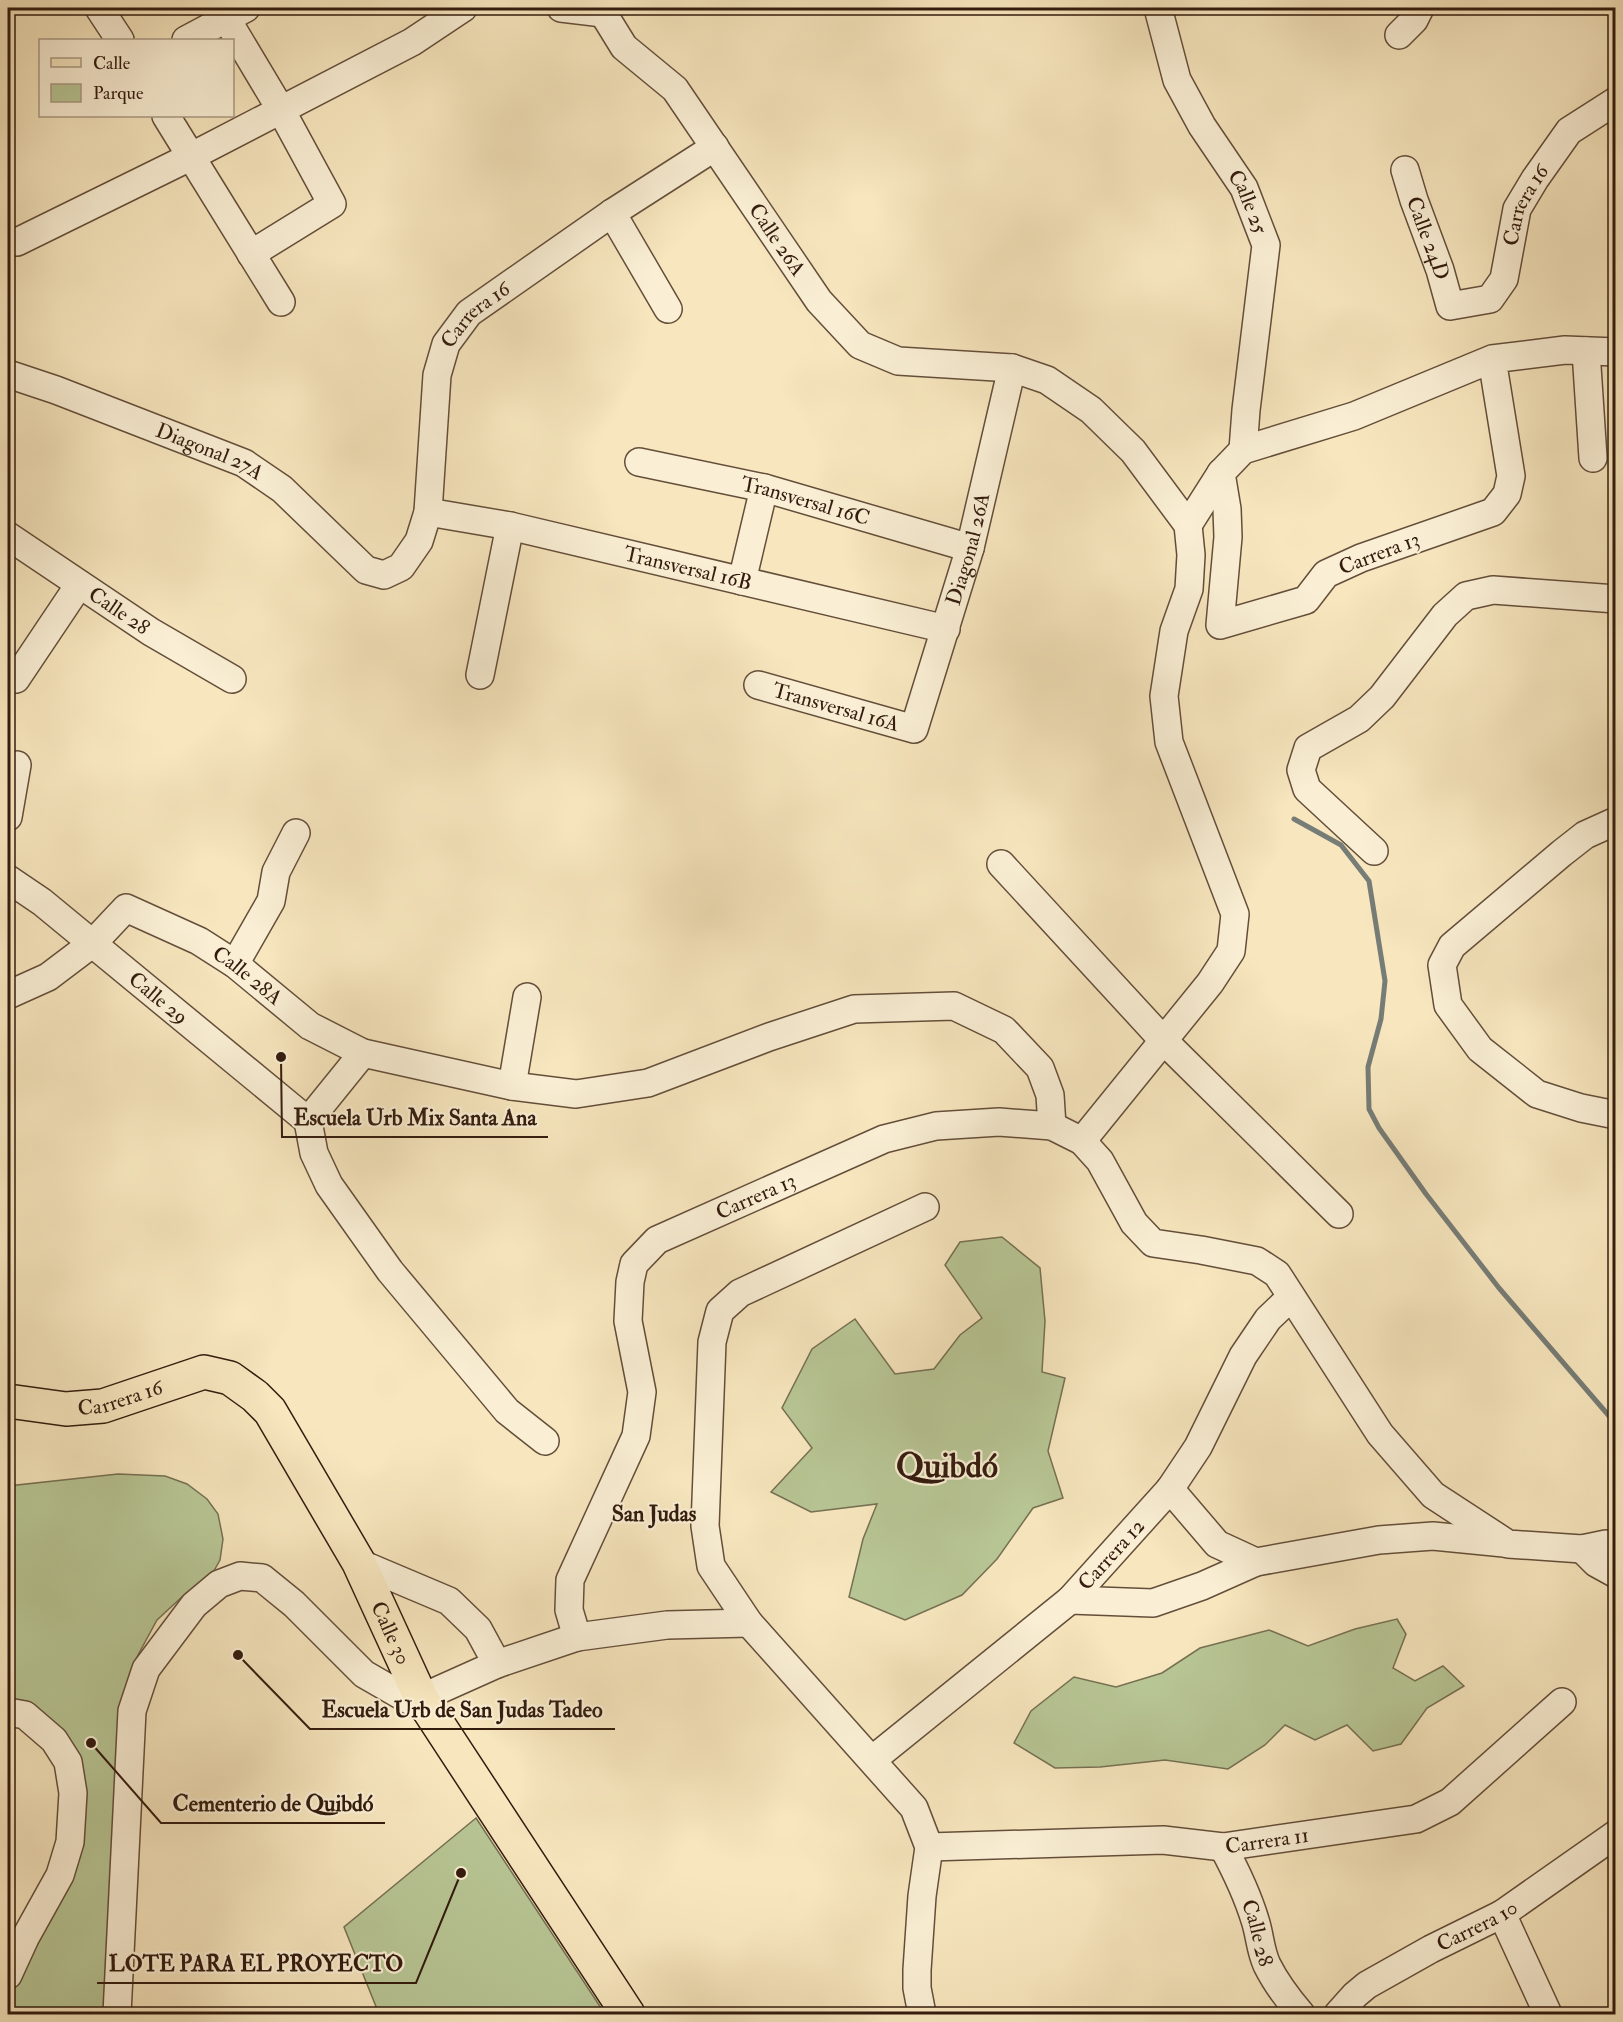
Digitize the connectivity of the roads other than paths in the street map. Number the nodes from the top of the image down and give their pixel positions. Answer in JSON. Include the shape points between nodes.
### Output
{"nodes":[{"id":1,"x":99,"y":8,"type":"edge"},
{"id":2,"x":463,"y":8,"type":"edge"},
{"id":3,"x":561,"y":8,"type":"edge"},
{"id":4,"x":1158,"y":8,"type":"edge"},
{"id":5,"x":1420,"y":8,"type":"edge"},
{"id":6,"x":604,"y":10,"type":"edge"},
{"id":7,"x":236,"y":13,"type":"edge"},
{"id":8,"x":1399,"y":35,"type":"dead end"},
{"id":9,"x":119,"y":39,"type":"edge"},
{"id":10,"x":188,"y":39,"type":"edge"},
{"id":11,"x":1616,"y":101,"type":"edge"},
{"id":12,"x":281,"y":110,"type":"junction"},
{"id":13,"x":167,"y":117,"type":"edge"},
{"id":14,"x":715,"y":147,"type":"junction"},
{"id":15,"x":190,"y":157,"type":"junction"},
{"id":16,"x":1405,"y":170,"type":"dead end"},
{"id":17,"x":612,"y":213,"type":"junction"},
{"id":18,"x":17,"y":242,"type":"dead end"},
{"id":19,"x":251,"y":254,"type":"junction"},
{"id":20,"x":281,"y":302,"type":"dead end"},
{"id":21,"x":1450,"y":306,"type":"joint"},
{"id":22,"x":668,"y":309,"type":"dead end"},
{"id":23,"x":1587,"y":351,"type":"junction"},
{"id":24,"x":1616,"y":352,"type":"edge"},
{"id":25,"x":1492,"y":359,"type":"junction"},
{"id":26,"x":1012,"y":368,"type":"junction"},
{"id":27,"x":8,"y":374,"type":"edge"},
{"id":28,"x":1243,"y":450,"type":"junction"},
{"id":29,"x":1593,"y":458,"type":"dead end"},
{"id":30,"x":639,"y":462,"type":"dead end"},
{"id":31,"x":1221,"y":473,"type":"junction"},
{"id":32,"x":764,"y":488,"type":"junction"},
{"id":33,"x":428,"y":512,"type":"junction"},
{"id":34,"x":1188,"y":525,"type":"junction"},
{"id":35,"x":510,"y":526,"type":"junction"},
{"id":36,"x":8,"y":536,"type":"edge"},
{"id":37,"x":970,"y":548,"type":"junction"},
{"id":38,"x":384,"y":575,"type":"joint"},
{"id":39,"x":742,"y":581,"type":"junction"},
{"id":40,"x":79,"y":585,"type":"junction"},
{"id":41,"x":1616,"y":599,"type":"edge"},
{"id":42,"x":946,"y":629,"type":"junction"},
{"id":43,"x":480,"y":675,"type":"dead end"},
{"id":44,"x":16,"y":679,"type":"dead end"},
{"id":45,"x":232,"y":679,"type":"dead end"},
{"id":46,"x":758,"y":685,"type":"dead end"},
{"id":47,"x":914,"y":729,"type":"joint"},
{"id":48,"x":17,"y":765,"type":"dead end"},
{"id":49,"x":8,"y":817,"type":"edge"},
{"id":50,"x":1616,"y":821,"type":"edge"},
{"id":51,"x":296,"y":833,"type":"dead end"},
{"id":52,"x":1374,"y":851,"type":"dead end"},
{"id":53,"x":1001,"y":864,"type":"dead end"},
{"id":54,"x":8,"y":879,"type":"edge"},
{"id":55,"x":93,"y":944,"type":"junction"},
{"id":56,"x":235,"y":964,"type":"junction"},
{"id":57,"x":8,"y":995,"type":"edge"},
{"id":58,"x":527,"y":997,"type":"dead end"},
{"id":59,"x":1164,"y":1041,"type":"junction"},
{"id":60,"x":363,"y":1053,"type":"junction"},
{"id":61,"x":512,"y":1086,"type":"junction"},
{"id":62,"x":1616,"y":1115,"type":"edge"},
{"id":63,"x":308,"y":1121,"type":"junction"},
{"id":64,"x":1052,"y":1126,"type":"junction"},
{"id":65,"x":1082,"y":1141,"type":"junction"},
{"id":66,"x":925,"y":1207,"type":"dead end"},
{"id":67,"x":1339,"y":1214,"type":"dead end"},
{"id":68,"x":1291,"y":1297,"type":"junction"},
{"id":69,"x":230,"y":1378,"type":"joint"},
{"id":70,"x":8,"y":1401,"type":"edge"},
{"id":71,"x":544,"y":1441,"type":"dead end"},
{"id":72,"x":1170,"y":1489,"type":"junction"},
{"id":73,"x":1508,"y":1544,"type":"junction"},
{"id":74,"x":1605,"y":1551,"type":"edge"},
{"id":75,"x":1256,"y":1562,"type":"junction"},
{"id":76,"x":359,"y":1563,"type":"junction"},
{"id":77,"x":1070,"y":1600,"type":"junction"},
{"id":78,"x":749,"y":1623,"type":"junction"},
{"id":79,"x":577,"y":1637,"type":"junction"},
{"id":80,"x":497,"y":1664,"type":"junction"},
{"id":81,"x":1562,"y":1702,"type":"dead end"},
{"id":82,"x":426,"y":1705,"type":"junction"},
{"id":83,"x":8,"y":1712,"type":"edge"},
{"id":84,"x":872,"y":1760,"type":"junction"},
{"id":85,"x":1616,"y":1834,"type":"edge"},
{"id":86,"x":929,"y":1847,"type":"junction"},
{"id":87,"x":1223,"y":1847,"type":"junction"},
{"id":88,"x":1502,"y":1914,"type":"junction"},
{"id":89,"x":8,"y":1975,"type":"edge"},
{"id":90,"x":117,"y":2014,"type":"edge"},
{"id":91,"x":628,"y":2014,"type":"edge"},
{"id":92,"x":922,"y":2014,"type":"edge"},
{"id":93,"x":1301,"y":2014,"type":"edge"},
{"id":94,"x":1338,"y":2014,"type":"edge"},
{"id":95,"x":1548,"y":2014,"type":"edge"}],
"edges":[{"from":1,"to":9,"type":"street"},
{"from":2,"to":12,"type":"street","via":[[412,42]]},
{"from":3,"to":6,"type":"street"},
{"from":4,"to":28,"type":"street","name":"Calle 25","via":[[1177,80],[1202,126],[1245,188],[1266,245]]},
{"from":5,"to":8,"type":"street"},
{"from":6,"to":14,"type":"street","name":"Calle 26A","via":[[624,47],[675,89]]},
{"from":7,"to":10,"type":"street"},
{"from":7,"to":12,"type":"street"},
{"from":11,"to":21,"type":"street","name":"Carrera 16","via":[[1569,131],[1535,179],[1517,209],[1504,279],[1490,298]]},
{"from":12,"to":15,"type":"street"},
{"from":12,"to":19,"type":"street","via":[[332,204]]},
{"from":13,"to":15,"type":"street"},
{"from":14,"to":17,"type":"street","name":"Carrera 16"},
{"from":14,"to":26,"type":"street","name":"Calle 26A","via":[[819,301],[860,345],[897,360]]},
{"from":15,"to":18,"type":"street"},
{"from":15,"to":19,"type":"street"},
{"from":16,"to":21,"type":"street","name":"Calle 24D"},
{"from":17,"to":22,"type":"street"},
{"from":17,"to":33,"type":"street","name":"Carrera 16","via":[[470,313],[446,344],[437,375]]},
{"from":19,"to":20,"type":"street"},
{"from":23,"to":24,"type":"street"},
{"from":23,"to":25,"type":"street"},
{"from":23,"to":29,"type":"street"},
{"from":25,"to":28,"type":"street","via":[[1354,416]]},
{"from":25,"to":31,"type":"street","name":"Carrera 13","via":[[1511,476],[1506,494],[1493,512],[1326,574],[1306,600],[1220,625],[1228,537]]},
{"from":26,"to":34,"type":"street","name":"Calle 26A","via":[[1047,380],[1091,410],[1132,451]]},
{"from":26,"to":37,"type":"street","name":"Diagonal 26A"},
{"from":27,"to":38,"type":"street","name":"Diagonal 27A","via":[[244,463],[282,489],[366,570]]},
{"from":28,"to":31,"type":"street"},
{"from":30,"to":32,"type":"street","name":"Transversal 16C"},
{"from":31,"to":34,"type":"street"},
{"from":32,"to":37,"type":"street","name":"Transversal 16C"},
{"from":32,"to":39,"type":"street"},
{"from":33,"to":35,"type":"street","name":"Transversal 16B"},
{"from":33,"to":38,"type":"street","name":"Carrera 16","via":[[419,541],[401,567]]},
{"from":34,"to":59,"type":"street","via":[[1189,589],[1174,631],[1164,696],[1169,742],[1235,914],[1231,951]]},
{"from":35,"to":39,"type":"street","name":"Transversal 16B"},
{"from":35,"to":43,"type":"street"},
{"from":36,"to":40,"type":"street","name":"Calle 28"},
{"from":37,"to":42,"type":"street","name":"Diagonal 26A"},
{"from":39,"to":42,"type":"street","name":"Transversal 16B"},
{"from":40,"to":44,"type":"street"},
{"from":40,"to":45,"type":"street","name":"Calle 28"},
{"from":41,"to":52,"type":"street","via":[[1493,590],[1467,596],[1445,615],[1382,697],[1359,719],[1308,748],[1302,770],[1307,789]]},
{"from":42,"to":47,"type":"street","name":"Diagonal 26A"},
{"from":46,"to":47,"type":"street","name":"Transversal 16A"},
{"from":48,"to":49,"type":"street"},
{"from":50,"to":62,"type":"street","via":[[1585,835],[1562,853],[1452,946],[1443,965],[1448,1005],[1480,1049],[1537,1094]]},
{"from":51,"to":56,"type":"street","via":[[276,872],[271,901]]},
{"from":53,"to":59,"type":"street"},
{"from":54,"to":55,"type":"street","name":"Calle 29"},
{"from":55,"to":56,"type":"street","name":"Calle 28A","via":[[126,908],[199,941]]},
{"from":55,"to":57,"type":"street","via":[[48,977]]},
{"from":55,"to":63,"type":"street","name":"Calle 29"},
{"from":56,"to":60,"type":"street","name":"Calle 28A","via":[[310,1026]]},
{"from":58,"to":61,"type":"street"},
{"from":59,"to":65,"type":"street"},
{"from":59,"to":67,"type":"street"},
{"from":60,"to":61,"type":"street","name":"Calle 28A"},
{"from":60,"to":63,"type":"street"},
{"from":61,"to":64,"type":"street","name":"Calle 28A","via":[[576,1094],[648,1083],[854,1009],[954,1006],[1004,1030],[1040,1068],[1050,1095]]},
{"from":63,"to":71,"type":"street","via":[[314,1153],[329,1185],[390,1271],[507,1411]]},
{"from":64,"to":65,"type":"street"},
{"from":64,"to":79,"type":"street","name":"Carrera 13","via":[[999,1122],[936,1126],[884,1139],[657,1240],[634,1264],[628,1321],[642,1392],[636,1436],[570,1580],[569,1610]]},
{"from":65,"to":68,"type":"street","via":[[1100,1161],[1134,1223],[1153,1243],[1257,1261],[1277,1274]]},
{"from":66,"to":78,"type":"street","via":[[740,1293],[720,1311],[712,1342],[705,1526],[711,1566]]},
{"from":68,"to":72,"type":"street","name":"Carrera 12","via":[[1268,1319],[1243,1356],[1198,1447]]},
{"from":68,"to":73,"type":"street","via":[[1380,1434],[1433,1495]]},
{"from":69,"to":70,"type":"main road","name":"Carrera 16","via":[[204,1372],[103,1406],[66,1409]]},
{"from":69,"to":76,"type":"main road","name":"Calle 30","via":[[270,1411]]},
{"from":72,"to":75,"type":"street","via":[[1218,1544]]},
{"from":72,"to":77,"type":"street","name":"Carrera 12"},
{"from":73,"to":74,"type":"street"},
{"from":73,"to":75,"type":"street","via":[[1433,1536],[1379,1540]]},
{"from":75,"to":77,"type":"street","via":[[1153,1603]]},
{"from":76,"to":80,"type":"street","via":[[449,1601],[478,1629]]},
{"from":76,"to":82,"type":"main road","name":"Calle 30"},
{"from":77,"to":84,"type":"street","name":"Carrera 12"},
{"from":78,"to":79,"type":"street","via":[[667,1625]]},
{"from":78,"to":84,"type":"street"},
{"from":79,"to":80,"type":"street"},
{"from":80,"to":82,"type":"street"},
{"from":81,"to":87,"type":"street","name":"Carrera 11","via":[[1450,1802],[1416,1819]]},
{"from":82,"to":90,"type":"street","via":[[364,1674],[262,1578],[240,1576],[219,1584],[194,1605],[146,1669],[132,1711]]},
{"from":82,"to":91,"type":"main road","name":"Calle 30"},
{"from":83,"to":89,"type":"street","via":[[25,1715],[54,1740],[68,1762],[73,1793],[70,1842],[60,1875]]},
{"from":84,"to":86,"type":"street","via":[[914,1808]]},
{"from":85,"to":88,"type":"street","name":"Carrera 10"},
{"from":86,"to":87,"type":"street","name":"Carrera 11","via":[[1163,1840]]},
{"from":86,"to":92,"type":"street","via":[[917,1970]]},
{"from":87,"to":93,"type":"street","name":"Calle 28","via":[[1251,1906],[1267,1965]]},
{"from":88,"to":94,"type":"street","name":"Carrera 10","via":[[1387,1972],[1355,1995]]},
{"from":88,"to":95,"type":"street"}]}
